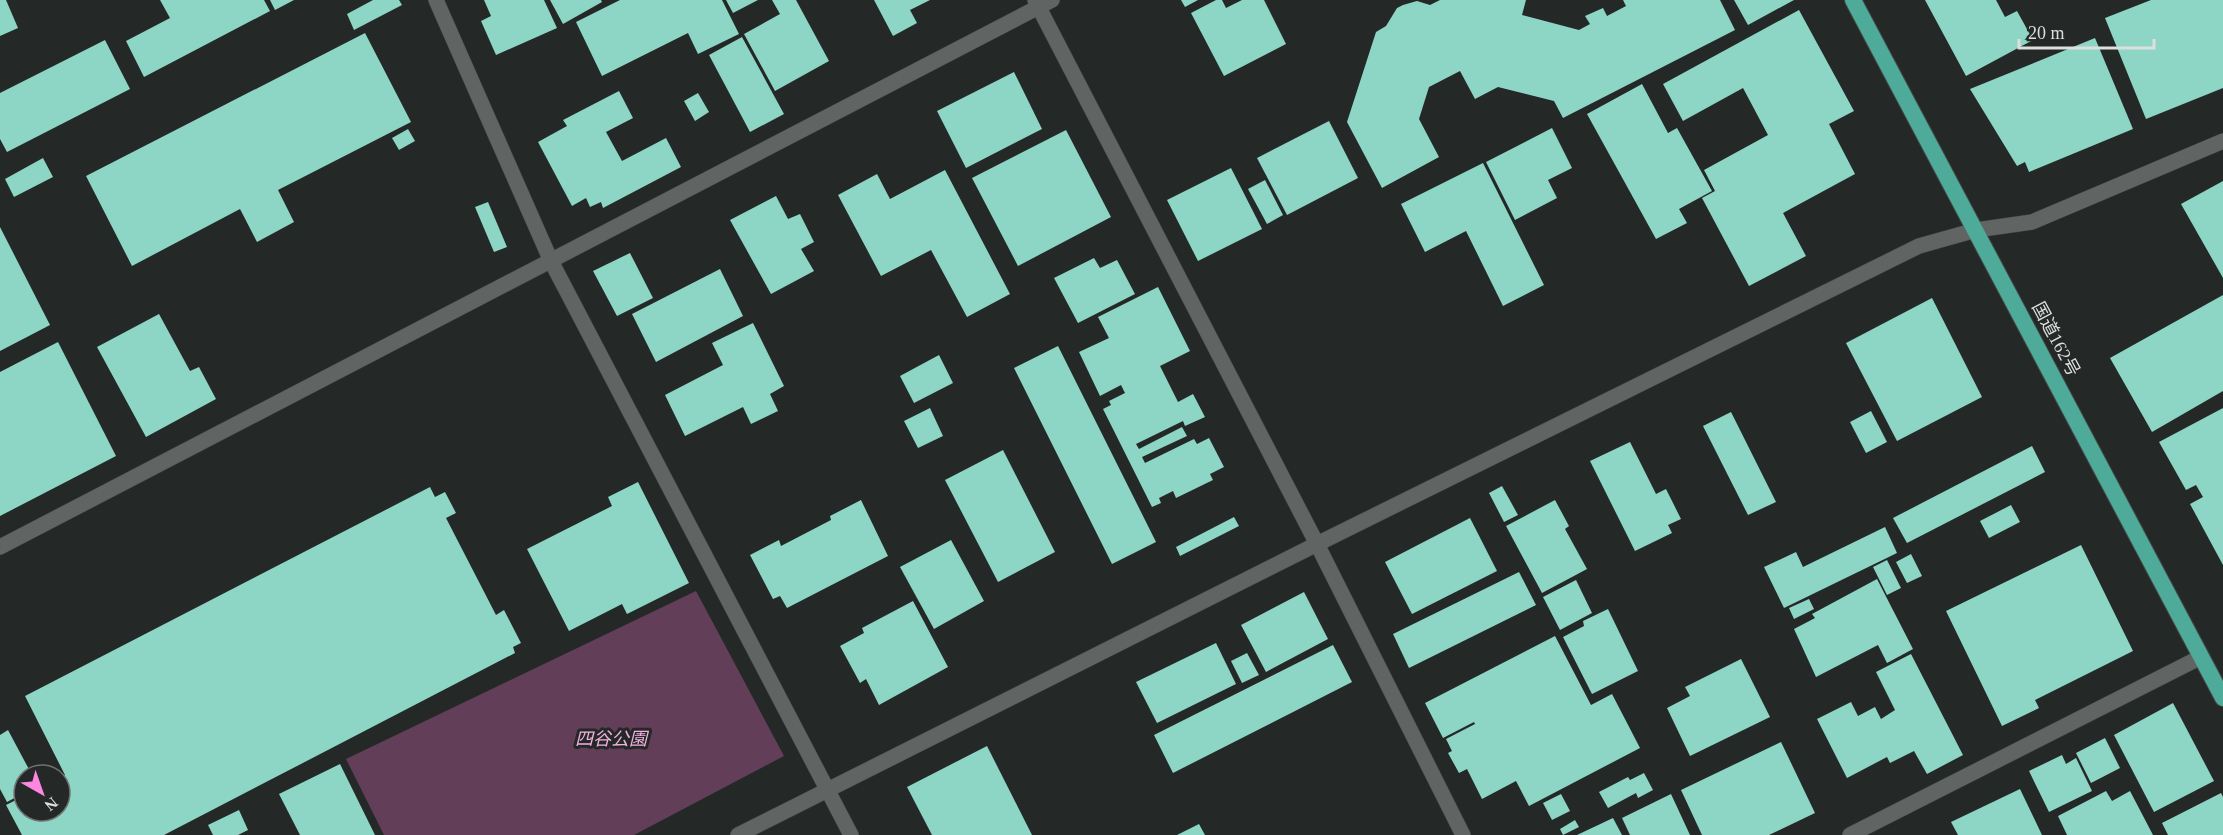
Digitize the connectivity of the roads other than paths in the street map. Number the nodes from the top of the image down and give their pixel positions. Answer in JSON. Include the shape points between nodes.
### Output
{"nodes":[{"id":1,"x":436,"y":0,"type":"edge"},
{"id":2,"x":1853,"y":0,"type":"edge"},
{"id":3,"x":1042,"y":2,"type":"edge"},
{"id":4,"x":2223,"y":141,"type":"edge"},
{"id":5,"x":1976,"y":230,"type":"junction"},
{"id":6,"x":550,"y":261,"type":"junction"},
{"id":7,"x":1317,"y":544,"type":"junction"},
{"id":8,"x":0,"y":547,"type":"edge"},
{"id":9,"x":2201,"y":657,"type":"junction"},
{"id":10,"x":2223,"y":698,"type":"edge"},
{"id":11,"x":827,"y":790,"type":"junction"},
{"id":12,"x":738,"y":835,"type":"edge"},
{"id":13,"x":851,"y":835,"type":"edge"},
{"id":14,"x":1463,"y":835,"type":"edge"},
{"id":15,"x":1850,"y":835,"type":"edge"}],
"edges":[{"from":1,"to":6,"type":"street"},
{"from":2,"to":5,"type":"highway","name":"国道162号"},
{"from":3,"to":6,"type":"street"},
{"from":3,"to":7,"type":"street"},
{"from":4,"to":5,"type":"street","via":[[2032,222]]},
{"from":5,"to":7,"type":"street","via":[[1919,246]]},
{"from":5,"to":9,"type":"highway","name":"国道162号"},
{"from":6,"to":8,"type":"street"},
{"from":6,"to":11,"type":"street"},
{"from":7,"to":11,"type":"street"},
{"from":7,"to":14,"type":"street"},
{"from":9,"to":10,"type":"highway","name":"国道162号"},
{"from":9,"to":15,"type":"street"},
{"from":11,"to":12,"type":"street"},
{"from":11,"to":13,"type":"street"}]}
